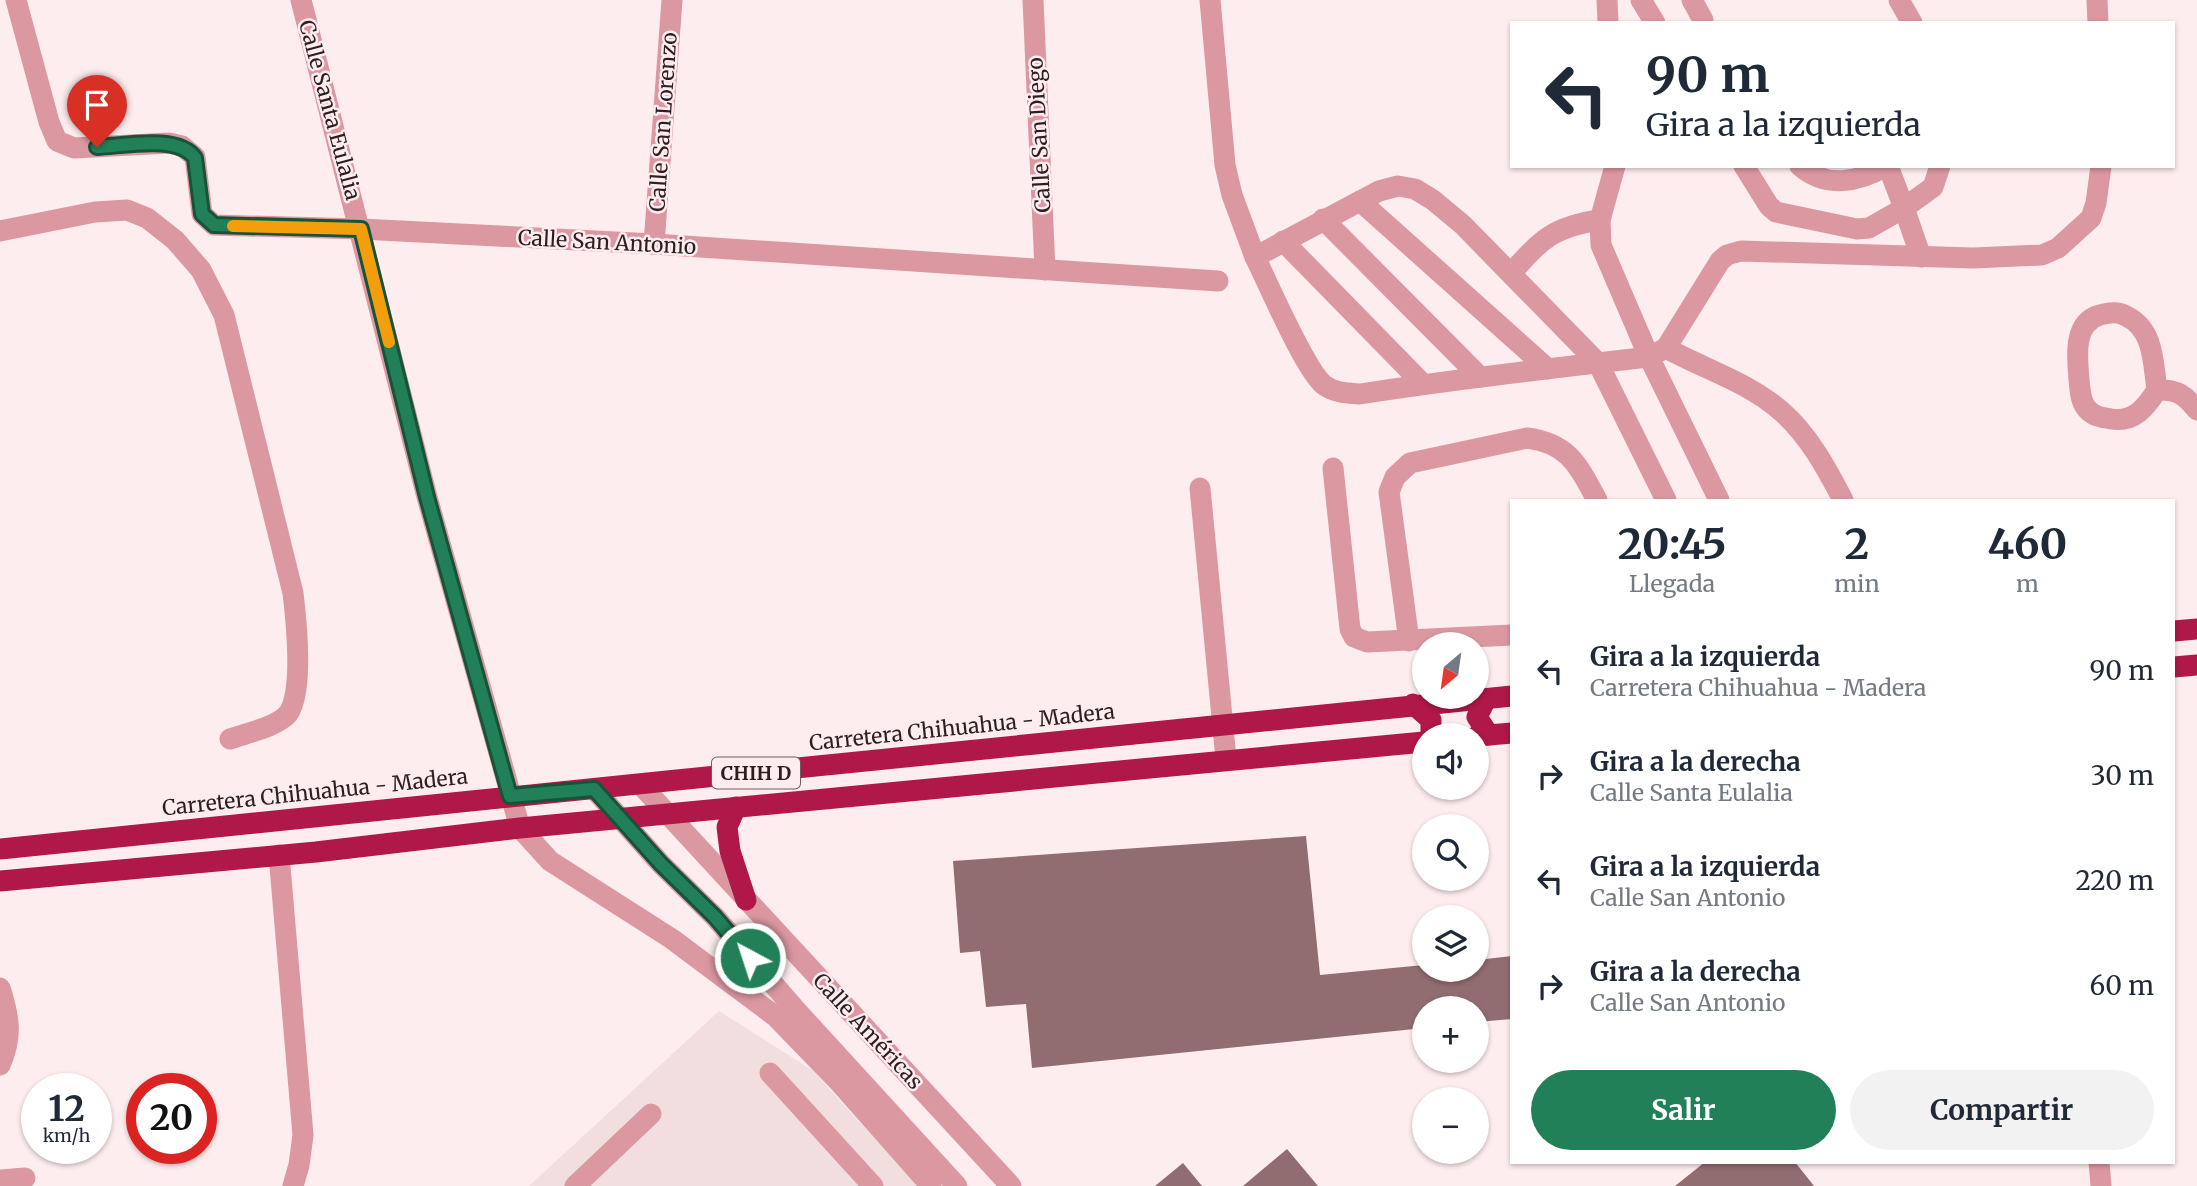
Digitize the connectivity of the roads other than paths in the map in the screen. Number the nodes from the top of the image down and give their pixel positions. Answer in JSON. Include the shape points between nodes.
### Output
{"nodes":[{"id":1,"x":16,"y":0,"type":"edge"},
{"id":2,"x":301,"y":0,"type":"edge"},
{"id":3,"x":672,"y":0,"type":"edge"},
{"id":4,"x":1032,"y":0,"type":"edge"},
{"id":5,"x":1210,"y":0,"type":"edge"},
{"id":6,"x":1607,"y":0,"type":"edge"},
{"id":7,"x":1641,"y":0,"type":"edge"},
{"id":8,"x":1692,"y":0,"type":"edge"},
{"id":9,"x":1899,"y":0,"type":"edge"},
{"id":10,"x":2097,"y":0,"type":"edge"},
{"id":11,"x":1703,"y":20,"type":"dead end"},
{"id":12,"x":1608,"y":21,"type":"edge"},
{"id":13,"x":1654,"y":21,"type":"edge"},
{"id":14,"x":1911,"y":21,"type":"edge"},
{"id":15,"x":2098,"y":21,"type":"edge"},
{"id":16,"x":1614,"y":168,"type":"edge"},
{"id":17,"x":1745,"y":168,"type":"edge"},
{"id":18,"x":1803,"y":168,"type":"edge"},
{"id":19,"x":1877,"y":168,"type":"edge"},
{"id":20,"x":1888,"y":168,"type":"edge"},
{"id":21,"x":1939,"y":168,"type":"edge"},
{"id":22,"x":2101,"y":168,"type":"edge"},
{"id":23,"x":1846,"y":174,"type":"edge"},
{"id":24,"x":1360,"y":201,"type":"junction"},
{"id":25,"x":1904,"y":208,"type":"junction"},
{"id":26,"x":1323,"y":219,"type":"junction"},
{"id":27,"x":1600,"y":220,"type":"junction"},
{"id":28,"x":361,"y":229,"type":"junction"},
{"id":29,"x":0,"y":231,"type":"edge"},
{"id":30,"x":1283,"y":241,"type":"junction"},
{"id":31,"x":654,"y":244,"type":"junction"},
{"id":32,"x":1255,"y":257,"type":"junction"},
{"id":33,"x":1921,"y":257,"type":"junction"},
{"id":34,"x":1045,"y":270,"type":"junction"},
{"id":35,"x":1511,"y":274,"type":"junction"},
{"id":36,"x":1218,"y":281,"type":"dead end"},
{"id":37,"x":1658,"y":353,"type":"junction"},
{"id":38,"x":1598,"y":363,"type":"junction"},
{"id":39,"x":1548,"y":369,"type":"junction"},
{"id":40,"x":1480,"y":377,"type":"junction"},
{"id":41,"x":1423,"y":384,"type":"junction"},
{"id":42,"x":2157,"y":390,"type":"junction"},
{"id":43,"x":2197,"y":410,"type":"edge"},
{"id":44,"x":1333,"y":468,"type":"dead end"},
{"id":45,"x":1200,"y":488,"type":"dead end"},
{"id":46,"x":1596,"y":499,"type":"edge"},
{"id":47,"x":1665,"y":499,"type":"edge"},
{"id":48,"x":1719,"y":499,"type":"edge"},
{"id":49,"x":1842,"y":499,"type":"edge"},
{"id":50,"x":2197,"y":629,"type":"edge"},
{"id":51,"x":2175,"y":631,"type":"edge"},
{"id":52,"x":1510,"y":635,"type":"edge"},
{"id":53,"x":1409,"y":641,"type":"junction"},
{"id":54,"x":2197,"y":665,"type":"edge"},
{"id":55,"x":2175,"y":667,"type":"edge"},
{"id":56,"x":1510,"y":696,"type":"edge"},
{"id":57,"x":1489,"y":699,"type":"edge"},
{"id":58,"x":1412,"y":704,"type":"edge"},
{"id":59,"x":1419,"y":709,"type":"edge"},
{"id":60,"x":1431,"y":723,"type":"edge"},
{"id":61,"x":1222,"y":724,"type":"junction"},
{"id":62,"x":1510,"y":733,"type":"edge"},
{"id":63,"x":1489,"y":735,"type":"edge"},
{"id":64,"x":230,"y":739,"type":"dead end"},
{"id":65,"x":1412,"y":742,"type":"edge"},
{"id":66,"x":1226,"y":759,"type":"junction"},
{"id":67,"x":640,"y":784,"type":"junction"},
{"id":68,"x":594,"y":789,"type":"junction"},
{"id":69,"x":510,"y":796,"type":"junction"},
{"id":70,"x":736,"y":807,"type":"junction"},
{"id":71,"x":667,"y":814,"type":"junction"},
{"id":72,"x":621,"y":819,"type":"junction"},
{"id":73,"x":520,"y":828,"type":"junction"},
{"id":74,"x":0,"y":849,"type":"edge"},
{"id":75,"x":279,"y":855,"type":"junction"},
{"id":76,"x":0,"y":881,"type":"edge"},
{"id":77,"x":746,"y":900,"type":"junction"},
{"id":78,"x":0,"y":988,"type":"edge"},
{"id":79,"x":0,"y":1065,"type":"edge"},
{"id":80,"x":770,"y":1073,"type":"dead end"},
{"id":81,"x":651,"y":1114,"type":"dead end"},
{"id":82,"x":2099,"y":1164,"type":"edge"},
{"id":83,"x":25,"y":1178,"type":"dead end"},
{"id":84,"x":0,"y":1180,"type":"edge"},
{"id":85,"x":293,"y":1186,"type":"edge"},
{"id":86,"x":575,"y":1186,"type":"edge"},
{"id":87,"x":873,"y":1186,"type":"edge"},
{"id":88,"x":930,"y":1186,"type":"edge"},
{"id":89,"x":957,"y":1186,"type":"edge"},
{"id":90,"x":1011,"y":1186,"type":"edge"},
{"id":91,"x":2101,"y":1186,"type":"edge"}],
"edges":[{"from":1,"to":28,"type":"street","name":"Calle San Antonio","via":[[57,141],[74,148],[182,146],[195,158],[202,214],[214,225]]},
{"from":2,"to":28,"type":"street","name":"Calle Santa Eulalia"},
{"from":3,"to":31,"type":"street","name":"Calle San Lorenzo"},
{"from":4,"to":34,"type":"street","name":"Calle San Diego"},
{"from":5,"to":32,"type":"street","via":[[1225,165]]},
{"from":6,"to":12,"type":"street"},
{"from":7,"to":13,"type":"street"},
{"from":8,"to":11,"type":"street"},
{"from":9,"to":14,"type":"street"},
{"from":10,"to":15,"type":"street"},
{"from":16,"to":27,"type":"street"},
{"from":17,"to":25,"type":"street","via":[[1769,206],[1782,214],[1864,229]]},
{"from":18,"to":23,"type":"street","via":[[1816,177]]},
{"from":19,"to":23,"type":"street"},
{"from":20,"to":25,"type":"street"},
{"from":21,"to":25,"type":"street","via":[[1933,187]]},
{"from":22,"to":33,"type":"street","via":[[2091,218],[2058,248],[2023,258]]},
{"from":24,"to":26,"type":"street"},
{"from":24,"to":35,"type":"street","via":[[1398,186],[1415,189],[1463,225]]},
{"from":24,"to":39,"type":"street"},
{"from":25,"to":33,"type":"street"},
{"from":26,"to":30,"type":"street"},
{"from":26,"to":40,"type":"street"},
{"from":27,"to":35,"type":"street","via":[[1560,229],[1541,240]]},
{"from":27,"to":37,"type":"street","via":[[1605,258]]},
{"from":28,"to":31,"type":"street","name":"Calle San Antonio"},
{"from":28,"to":69,"type":"street","name":"Calle Santa Eulalia","via":[[427,497]]},
{"from":29,"to":64,"type":"street","via":[[127,210],[147,218],[175,240],[201,270],[224,315],[293,593],[296,643],[296,692],[288,715]]},
{"from":30,"to":32,"type":"street"},
{"from":30,"to":41,"type":"street"},
{"from":31,"to":34,"type":"street","name":"Calle San Antonio"},
{"from":32,"to":41,"type":"street","via":[[1323,384],[1360,394]]},
{"from":33,"to":37,"type":"street","via":[[1741,251],[1727,255]]},
{"from":34,"to":36,"type":"street","name":"Calle San Antonio"},
{"from":35,"to":38,"type":"street"},
{"from":37,"to":38,"type":"street"},
{"from":37,"to":48,"type":"street"},
{"from":37,"to":49,"type":"street","via":[[1746,387],[1782,411],[1804,435]]},
{"from":38,"to":39,"type":"street"},
{"from":38,"to":47,"type":"street"},
{"from":39,"to":40,"type":"street"},
{"from":40,"to":41,"type":"street"},
{"from":42,"to":42,"type":"street","via":[[2138,414],[2117,420],[2087,409],[2081,400],[2077,355],[2081,331],[2091,317],[2121,313],[2137,321],[2152,354]]},
{"from":42,"to":43,"type":"street","via":[[2185,395]]},
{"from":44,"to":53,"type":"street","via":[[1349,629],[1354,637],[1367,642]]},
{"from":45,"to":61,"type":"street"},
{"from":46,"to":53,"type":"street","via":[[1571,457],[1539,439],[1402,468],[1390,492]]},
{"from":50,"to":51,"type":"highway"},
{"from":52,"to":53,"type":"street"},
{"from":54,"to":55,"type":"highway"},
{"from":56,"to":57,"type":"highway","name":"Carretera Chihuahua - Madera","number":"CHIH D"},
{"from":58,"to":61,"type":"highway","name":"Carretera Chihuahua - Madera","number":"CHIH D"},
{"from":59,"to":60,"type":"highway"},
{"from":61,"to":66,"type":"street"},
{"from":61,"to":67,"type":"highway","name":"Carretera Chihuahua - Madera","number":"CHIH D"},
{"from":62,"to":63,"type":"highway"},
{"from":65,"to":66,"type":"highway","number":"CHIH D"},
{"from":66,"to":70,"type":"highway","number":"CHIH D"},
{"from":67,"to":68,"type":"highway","name":"Carretera Chihuahua - Madera","number":"CHIH D"},
{"from":67,"to":71,"type":"street","name":"Calle Américas"},
{"from":68,"to":69,"type":"highway","name":"Carretera Chihuahua - Madera","number":"CHIH D"},
{"from":68,"to":72,"type":"street"},
{"from":69,"to":73,"type":"street","name":"Calle Santa Eulalia"},
{"from":69,"to":74,"type":"highway","name":"Carretera Chihuahua - Madera","number":"CHIH D"},
{"from":70,"to":71,"type":"highway","number":"CHIH D"},
{"from":70,"to":77,"type":"highway","via":[[727,827]]},
{"from":71,"to":72,"type":"highway","number":"CHIH D"},
{"from":71,"to":77,"type":"street","name":"Calle Américas"},
{"from":72,"to":73,"type":"highway","number":"CHIH D"},
{"from":72,"to":89,"type":"street"},
{"from":73,"to":75,"type":"highway","number":"CHIH D"},
{"from":73,"to":88,"type":"street","via":[[550,861],[672,939],[775,1016]]},
{"from":75,"to":76,"type":"highway","number":"CHIH D"},
{"from":75,"to":85,"type":"street","via":[[303,1135]]},
{"from":77,"to":90,"type":"street","name":"Calle Américas"},
{"from":78,"to":79,"type":"street","via":[[10,1023]]},
{"from":80,"to":87,"type":"street"},
{"from":81,"to":86,"type":"street"},
{"from":82,"to":91,"type":"street"},
{"from":83,"to":84,"type":"street"}]}
